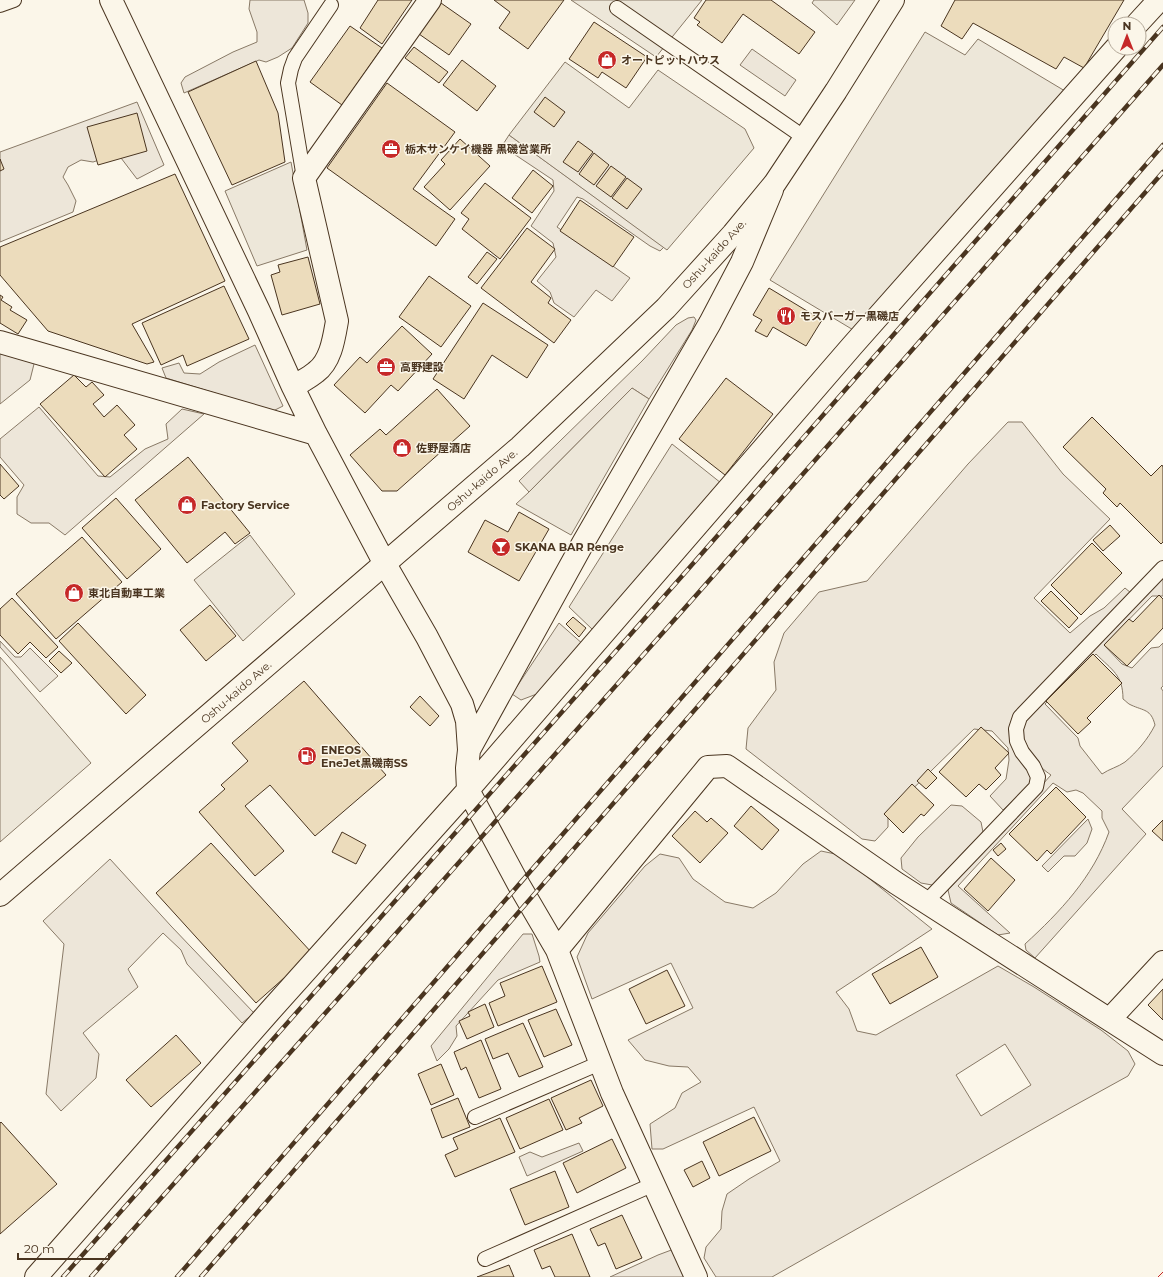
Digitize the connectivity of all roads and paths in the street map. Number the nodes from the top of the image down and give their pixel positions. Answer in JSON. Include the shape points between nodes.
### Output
{"nodes":[{"id":1,"x":14,"y":0,"type":"edge"},
{"id":2,"x":111,"y":0,"type":"edge"},
{"id":3,"x":430,"y":0,"type":"edge"},
{"id":4,"x":893,"y":0,"type":"edge"},
{"id":5,"x":1159,"y":0,"type":"edge"},
{"id":6,"x":0,"y":5,"type":"edge"},
{"id":7,"x":331,"y":5,"type":"dead end"},
{"id":8,"x":617,"y":8,"type":"dead end"},
{"id":9,"x":1144,"y":16,"type":"edge"},
{"id":10,"x":1109,"y":56,"type":"edge"},
{"id":11,"x":805,"y":138,"type":"junction"},
{"id":12,"x":304,"y":178,"type":"junction"},
{"id":13,"x":775,"y":183,"type":"junction"},
{"id":14,"x":0,"y":342,"type":"edge"},
{"id":15,"x":293,"y":387,"type":"junction"},
{"id":16,"x":316,"y":434,"type":"junction"},
{"id":17,"x":385,"y":564,"type":"junction"},
{"id":18,"x":1163,"y":568,"type":"edge"},
{"id":19,"x":469,"y":750,"type":"junction"},
{"id":20,"x":468,"y":790,"type":"junction"},
{"id":21,"x":0,"y":895,"type":"edge"},
{"id":22,"x":926,"y":902,"type":"junction"},
{"id":23,"x":557,"y":950,"type":"junction"},
{"id":24,"x":1163,"y":962,"type":"edge"},
{"id":25,"x":1110,"y":1019,"type":"junction"},
{"id":26,"x":1163,"y":1054,"type":"edge"},
{"id":27,"x":600,"y":1063,"type":"junction"},
{"id":28,"x":475,"y":1117,"type":"dead end"},
{"id":29,"x":654,"y":1184,"type":"junction"},
{"id":30,"x":485,"y":1259,"type":"dead end"},
{"id":31,"x":36,"y":1277,"type":"edge"},
{"id":32,"x":696,"y":1277,"type":"edge"}],
"edges":[{"from":1,"to":6,"type":"lane"},
{"from":2,"to":15,"type":"street"},
{"from":3,"to":12,"type":"street"},
{"from":4,"to":11,"type":"street","name":"Oshu-kaido Ave."},
{"from":5,"to":9,"type":"street"},
{"from":7,"to":12,"type":"lane","via":[[295,58],[288,83]]},
{"from":8,"to":11,"type":"lane"},
{"from":10,"to":20,"type":"street","via":[[852,346]]},
{"from":11,"to":13,"type":"street","name":"Oshu-kaido Ave."},
{"from":12,"to":15,"type":"street","via":[[337,321],[326,360],[317,372]]},
{"from":13,"to":17,"type":"street","name":"Oshu-kaido Ave.","via":[[666,308],[520,447]]},
{"from":13,"to":19,"type":"street","via":[[742,262],[708,327],[583,543]]},
{"from":14,"to":16,"type":"street"},
{"from":15,"to":16,"type":"street"},
{"from":16,"to":17,"type":"street"},
{"from":17,"to":19,"type":"street","via":[[462,704],[467,721]]},
{"from":17,"to":21,"type":"street","name":"Oshu-kaido Ave."},
{"from":18,"to":22,"type":"lane","via":[[1020,717],[1016,729],[1017,741],[1038,777],[1036,787]]},
{"from":19,"to":20,"type":"street"},
{"from":20,"to":23,"type":"street"},
{"from":20,"to":31,"type":"street"},
{"from":22,"to":23,"type":"street","via":[[727,766],[708,767]]},
{"from":22,"to":25,"type":"street"},
{"from":23,"to":27,"type":"street"},
{"from":24,"to":25,"type":"street"},
{"from":25,"to":26,"type":"street"},
{"from":27,"to":28,"type":"lane"},
{"from":27,"to":29,"type":"street"},
{"from":29,"to":30,"type":"lane"},
{"from":29,"to":32,"type":"street"}]}
